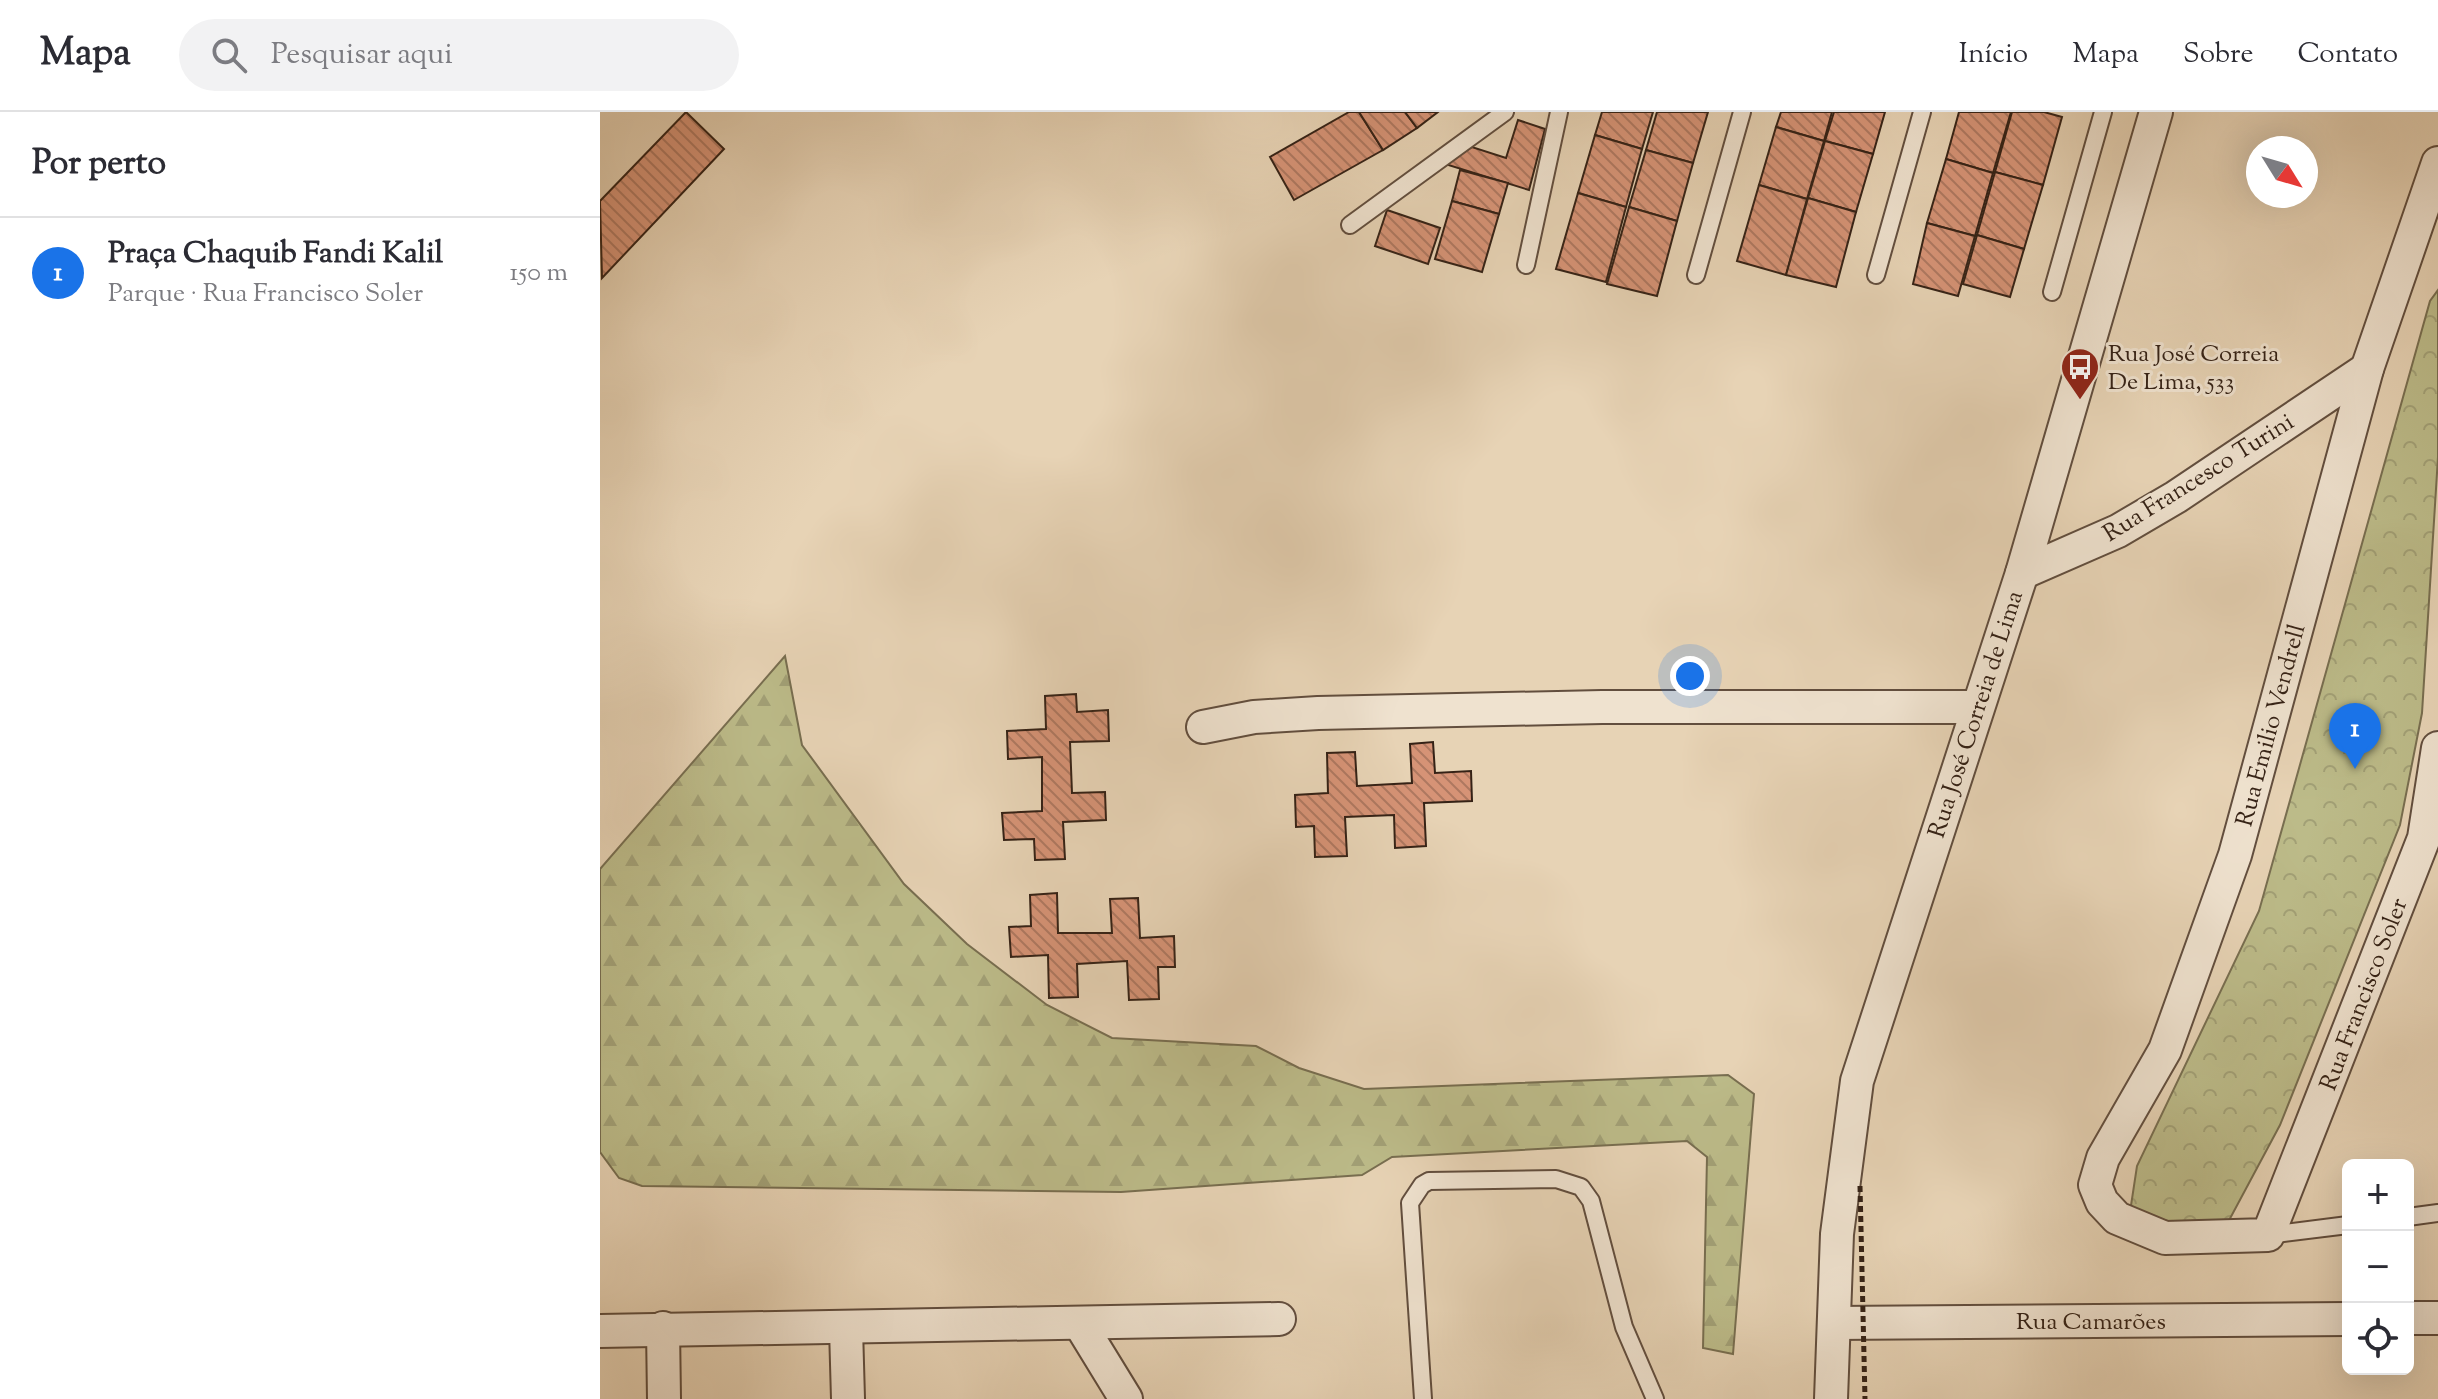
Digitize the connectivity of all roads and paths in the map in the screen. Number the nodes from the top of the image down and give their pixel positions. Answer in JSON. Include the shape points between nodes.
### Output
{"nodes":[{"id":1,"x":1505,"y":112,"type":"edge"},
{"id":2,"x":1559,"y":112,"type":"edge"},
{"id":3,"x":1742,"y":112,"type":"edge"},
{"id":4,"x":1922,"y":112,"type":"edge"},
{"id":5,"x":2103,"y":112,"type":"edge"},
{"id":6,"x":2156,"y":112,"type":"edge"},
{"id":7,"x":2438,"y":163,"type":"edge"},
{"id":8,"x":1350,"y":225,"type":"dead end"},
{"id":9,"x":1526,"y":265,"type":"dead end"},
{"id":10,"x":1696,"y":275,"type":"dead end"},
{"id":11,"x":1876,"y":275,"type":"dead end"},
{"id":12,"x":2052,"y":292,"type":"dead end"},
{"id":13,"x":2367,"y":369,"type":"junction"},
{"id":14,"x":2022,"y":573,"type":"junction"},
{"id":15,"x":1977,"y":707,"type":"junction"},
{"id":16,"x":1203,"y":727,"type":"dead end"},
{"id":17,"x":2438,"y":748,"type":"edge"},
{"id":18,"x":1860,"y":1186,"type":"dead end"},
{"id":19,"x":2438,"y":1213,"type":"edge"},
{"id":20,"x":2414,"y":1216,"type":"edge"},
{"id":21,"x":2342,"y":1226,"type":"edge"},
{"id":22,"x":2268,"y":1235,"type":"junction"},
{"id":23,"x":2414,"y":1318,"type":"edge"},
{"id":24,"x":2438,"y":1318,"type":"edge"},
{"id":25,"x":1279,"y":1319,"type":"dead end"},
{"id":26,"x":2342,"y":1319,"type":"edge"},
{"id":27,"x":1835,"y":1323,"type":"junction"},
{"id":28,"x":1080,"y":1324,"type":"junction"},
{"id":29,"x":663,"y":1328,"type":"junction"},
{"id":30,"x":846,"y":1328,"type":"junction"},
{"id":31,"x":600,"y":1331,"type":"edge"},
{"id":32,"x":664,"y":1399,"type":"edge"},
{"id":33,"x":848,"y":1399,"type":"edge"},
{"id":34,"x":1126,"y":1399,"type":"edge"},
{"id":35,"x":1423,"y":1399,"type":"edge"},
{"id":36,"x":1655,"y":1399,"type":"edge"},
{"id":37,"x":1831,"y":1399,"type":"edge"},
{"id":38,"x":1865,"y":1399,"type":"edge"}],
"edges":[{"from":1,"to":8,"type":"lane"},
{"from":2,"to":9,"type":"lane"},
{"from":3,"to":10,"type":"lane"},
{"from":4,"to":11,"type":"lane"},
{"from":5,"to":12,"type":"lane"},
{"from":6,"to":14,"type":"street","name":"Rua José Correia de Lima"},
{"from":7,"to":13,"type":"street","name":"Rua Emilio Vendrell"},
{"from":13,"to":14,"type":"street","name":"Rua Francesco Turini","via":[[2176,497],[2118,531]]},
{"from":13,"to":22,"type":"street","name":"Rua Emilio Vendrell","via":[[2235,855],[2165,1050],[2103,1158],[2095,1185],[2117,1218],[2165,1238]]},
{"from":14,"to":15,"type":"street","name":"Rua José Correia de Lima"},
{"from":15,"to":16,"type":"street","via":[[1318,713]]},
{"from":15,"to":27,"type":"street","name":"Rua José Correia de Lima","via":[[1857,1081],[1837,1234]]},
{"from":17,"to":22,"type":"street","name":"Rua Francisco Soler","via":[[2424,838]]},
{"from":18,"to":38,"type":"path","bridge":true},
{"from":19,"to":20,"type":"lane"},
{"from":21,"to":22,"type":"lane"},
{"from":23,"to":24,"type":"street"},
{"from":25,"to":28,"type":"street"},
{"from":26,"to":27,"type":"street","name":"Rua Camarões"},
{"from":27,"to":37,"type":"street","name":"Rua José Correia de Lima"},
{"from":28,"to":30,"type":"street"},
{"from":28,"to":34,"type":"street"},
{"from":29,"to":30,"type":"street"},
{"from":29,"to":31,"type":"street"},
{"from":29,"to":32,"type":"street"},
{"from":30,"to":33,"type":"street"},
{"from":35,"to":36,"type":"lane","via":[[1410,1203],[1414,1195],[1429,1181],[1556,1179],[1581,1187],[1591,1201],[1624,1327]]}]}
